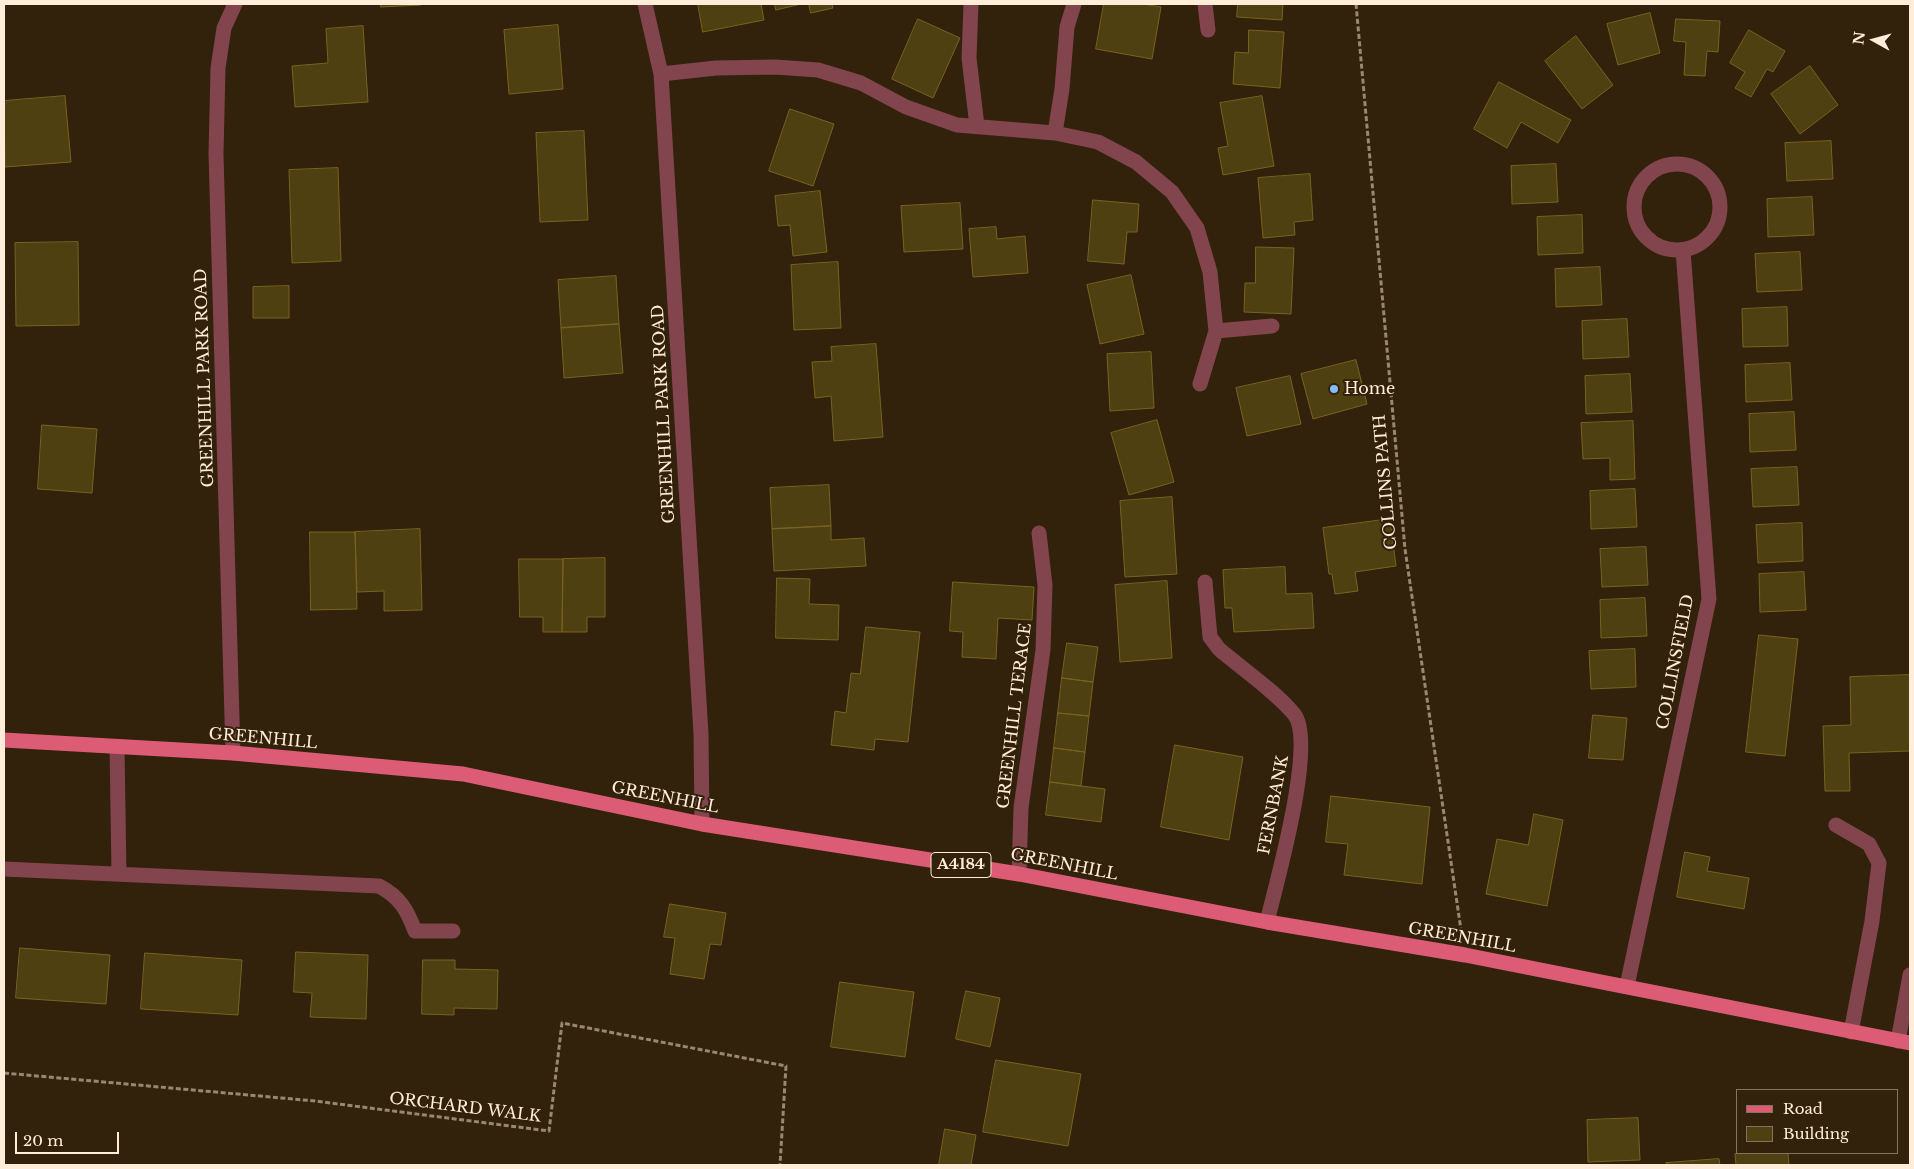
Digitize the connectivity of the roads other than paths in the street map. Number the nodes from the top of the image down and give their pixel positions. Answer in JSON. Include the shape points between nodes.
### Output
{"nodes":[{"id":1,"x":235,"y":4,"type":"edge"},
{"id":2,"x":645,"y":4,"type":"edge"},
{"id":3,"x":971,"y":4,"type":"edge"},
{"id":4,"x":1074,"y":4,"type":"edge"},
{"id":5,"x":1205,"y":4,"type":"edge"},
{"id":6,"x":1208,"y":30,"type":"dead end"},
{"id":7,"x":661,"y":74,"type":"junction"},
{"id":8,"x":977,"y":126,"type":"junction"},
{"id":9,"x":1055,"y":133,"type":"junction"},
{"id":10,"x":1683,"y":250,"type":"junction"},
{"id":11,"x":1272,"y":326,"type":"dead end"},
{"id":12,"x":1216,"y":331,"type":"junction"},
{"id":13,"x":1200,"y":384,"type":"dead end"},
{"id":14,"x":1039,"y":533,"type":"dead end"},
{"id":15,"x":1205,"y":582,"type":"dead end"},
{"id":16,"x":4,"y":740,"type":"edge"},
{"id":17,"x":117,"y":746,"type":"junction"},
{"id":18,"x":233,"y":753,"type":"junction"},
{"id":19,"x":702,"y":824,"type":"junction"},
{"id":20,"x":1836,"y":825,"type":"dead end"},
{"id":21,"x":4,"y":869,"type":"edge"},
{"id":22,"x":119,"y":874,"type":"junction"},
{"id":23,"x":1019,"y":874,"type":"junction"},
{"id":24,"x":1267,"y":922,"type":"junction"},
{"id":25,"x":453,"y":932,"type":"dead end"},
{"id":26,"x":1910,"y":975,"type":"edge"},
{"id":27,"x":1627,"y":986,"type":"junction"},
{"id":28,"x":1851,"y":1032,"type":"junction"},
{"id":29,"x":1904,"y":1042,"type":"edge"}],
"edges":[{"from":1,"to":18,"type":"street","name":"GREENHILL PARK ROAD","via":[[224,28],[218,68],[216,154]]},
{"from":2,"to":7,"type":"street","name":"GREENHILL PARK ROAD"},
{"from":3,"to":8,"type":"street","via":[[969,58]]},
{"from":4,"to":9,"type":"street","via":[[1067,27]]},
{"from":5,"to":6,"type":"street"},
{"from":7,"to":8,"type":"street","via":[[716,68],[818,70],[861,83],[906,107],[956,124]]},
{"from":7,"to":19,"type":"street","name":"GREENHILL PARK ROAD","via":[[701,734]]},
{"from":8,"to":9,"type":"street"},
{"from":9,"to":12,"type":"street","via":[[1098,142],[1136,162],[1172,192],[1197,228],[1210,272]]},
{"from":10,"to":10,"type":"street","via":[[1668,250],[1651,243],[1635,222],[1634,196],[1647,175],[1665,165],[1680,163],[1694,167],[1712,182],[1720,206],[1718,220],[1710,235],[1699,245]]},
{"from":10,"to":27,"type":"street","name":"COLLINSFIELD","via":[[1709,599]]},
{"from":11,"to":12,"type":"street"},
{"from":12,"to":13,"type":"street"},
{"from":14,"to":23,"type":"street","name":"GREENHILL TERACE","via":[[1045,585],[1043,650],[1021,808]]},
{"from":15,"to":24,"type":"street","name":"FERNBANK","via":[[1210,636],[1219,649],[1295,715],[1302,736],[1301,764]]},
{"from":16,"to":17,"type":"main road","name":"GREENHILL","number":"A4184"},
{"from":17,"to":18,"type":"main road","name":"GREENHILL","number":"A4184"},
{"from":17,"to":22,"type":"street"},
{"from":18,"to":19,"type":"main road","name":"GREENHILL","number":"A4184","via":[[463,774]]},
{"from":19,"to":23,"type":"main road","name":"GREENHILL","number":"A4184"},
{"from":20,"to":28,"type":"street","via":[[1869,844],[1879,863],[1872,921]]},
{"from":21,"to":22,"type":"street"},
{"from":22,"to":25,"type":"street","via":[[379,886],[392,892],[405,906],[415,931]]},
{"from":23,"to":24,"type":"main road","name":"GREENHILL","number":"A4184"},
{"from":24,"to":27,"type":"main road","name":"GREENHILL","number":"A4184"},
{"from":26,"to":29,"type":"street"},
{"from":27,"to":28,"type":"main road","name":"GREENHILL","number":"A4184"},
{"from":28,"to":29,"type":"main road","name":"GREENHILL","number":"A4184"}]}
